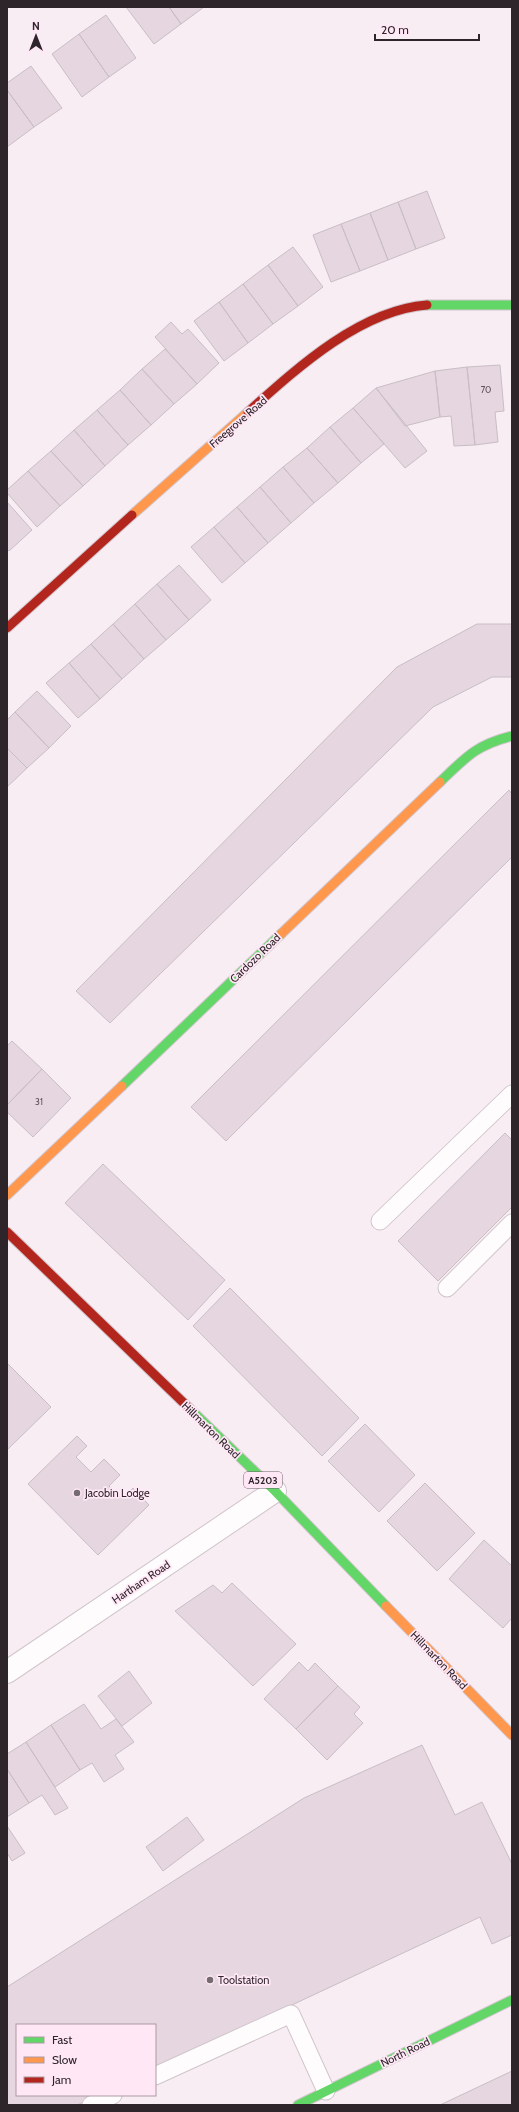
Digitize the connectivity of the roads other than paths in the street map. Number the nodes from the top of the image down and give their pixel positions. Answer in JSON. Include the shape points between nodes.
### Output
{"nodes":[{"id":1,"x":512,"y":305,"type":"edge"},
{"id":2,"x":7,"y":628,"type":"edge"},
{"id":3,"x":512,"y":736,"type":"edge"},
{"id":4,"x":512,"y":1094,"type":"edge"},
{"id":5,"x":7,"y":1195,"type":"edge"},
{"id":6,"x":380,"y":1221,"type":"dead end"},
{"id":7,"x":512,"y":1223,"type":"edge"},
{"id":8,"x":7,"y":1232,"type":"edge"},
{"id":9,"x":447,"y":1288,"type":"dead end"},
{"id":10,"x":275,"y":1491,"type":"junction"},
{"id":11,"x":7,"y":1672,"type":"edge"},
{"id":12,"x":512,"y":1735,"type":"edge"},
{"id":13,"x":512,"y":2000,"type":"edge"},
{"id":14,"x":156,"y":2076,"type":"edge"},
{"id":15,"x":326,"y":2091,"type":"junction"},
{"id":16,"x":111,"y":2096,"type":"edge"},
{"id":17,"x":91,"y":2105,"type":"edge"},
{"id":18,"x":298,"y":2105,"type":"edge"}],
"edges":[{"from":1,"to":2,"type":"street","name":"Freegrove Road","via":[[424,306],[398,310],[330,344]]},
{"from":3,"to":5,"type":"street","name":"Cardozo Road","via":[[489,742],[467,756]]},
{"from":4,"to":6,"type":"lane"},
{"from":7,"to":9,"type":"lane"},
{"from":8,"to":10,"type":"street","name":"Hillmarton Road","number":"A5203"},
{"from":10,"to":11,"type":"street","name":"Hartham Road"},
{"from":10,"to":12,"type":"street","name":"Hillmarton Road","number":"A5203"},
{"from":13,"to":15,"type":"street","name":"North Road"},
{"from":14,"to":15,"type":"lane","via":[[291,2014]]},
{"from":15,"to":18,"type":"street","name":"North Road"},
{"from":16,"to":17,"type":"lane"}]}
